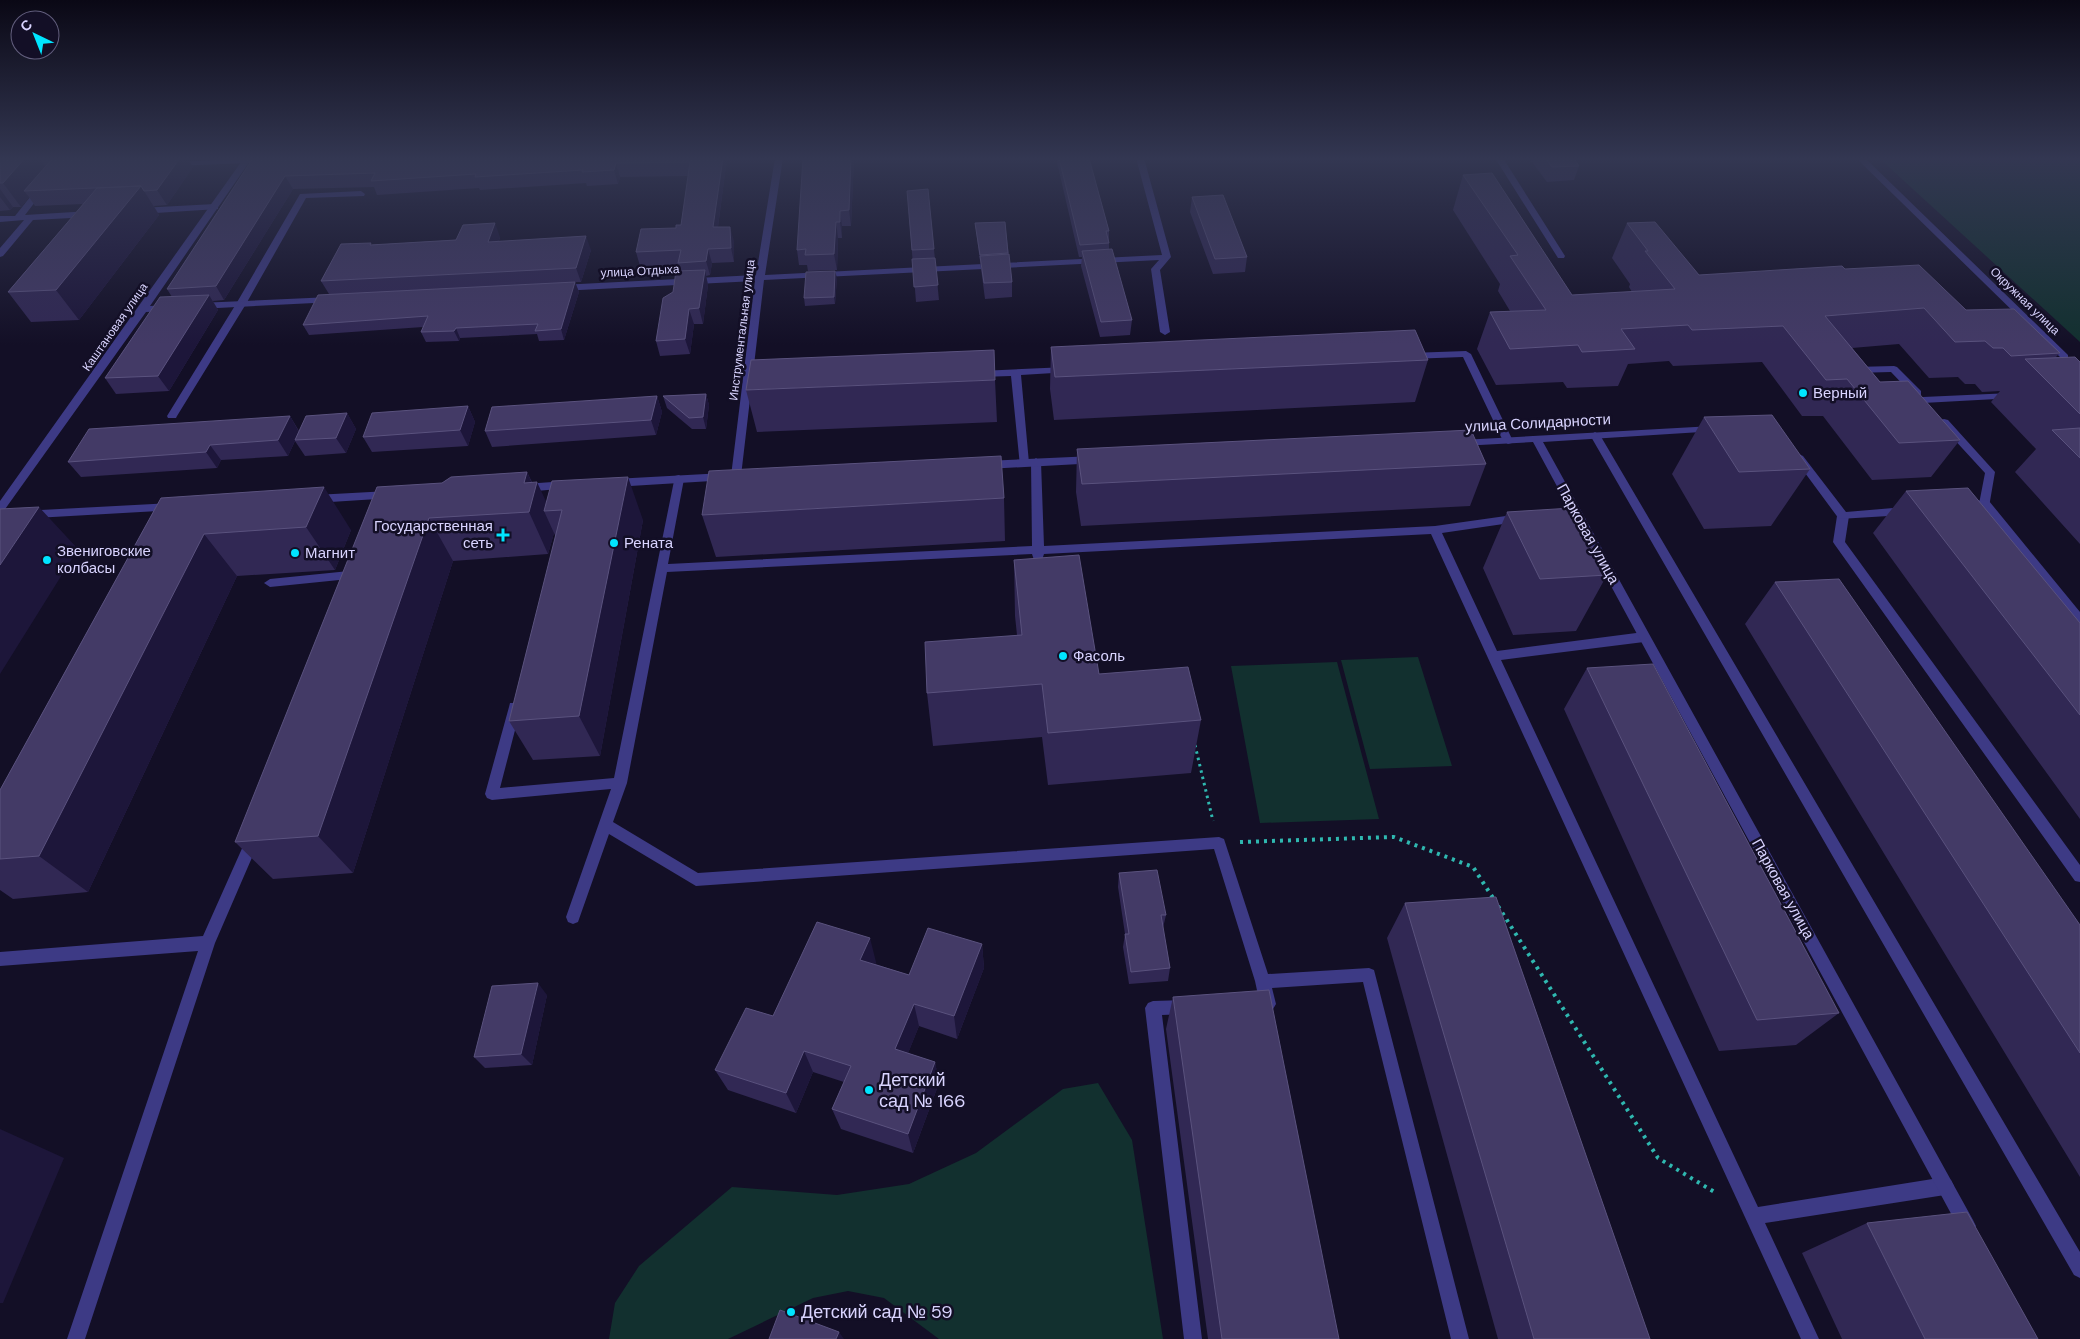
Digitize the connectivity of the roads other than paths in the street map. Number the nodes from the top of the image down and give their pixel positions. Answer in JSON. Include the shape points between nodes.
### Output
{"nodes":[{"id":1,"x":28,"y":220,"type":"edge"},
{"id":2,"x":205,"y":220,"type":"edge"},
{"id":3,"x":288,"y":220,"type":"edge"},
{"id":4,"x":769,"y":220,"type":"edge"},
{"id":5,"x":1157,"y":220,"type":"edge"},
{"id":6,"x":1539,"y":220,"type":"edge"},
{"id":7,"x":1924,"y":220,"type":"edge"},
{"id":8,"x":0,"y":254,"type":"edge"},
{"id":9,"x":1562,"y":256,"type":"dead end"},
{"id":10,"x":1167,"y":257,"type":"junction"},
{"id":11,"x":760,"y":278,"type":"junction"},
{"id":12,"x":554,"y":288,"type":"edge"},
{"id":13,"x":339,"y":299,"type":"edge"},
{"id":14,"x":241,"y":304,"type":"junction"},
{"id":15,"x":143,"y":309,"type":"junction"},
{"id":16,"x":1165,"y":332,"type":"dead end"},
{"id":17,"x":1396,"y":357,"type":"edge"},
{"id":18,"x":2068,"y":360,"type":"edge"},
{"id":19,"x":1074,"y":370,"type":"edge"},
{"id":20,"x":1846,"y":371,"type":"edge"},
{"id":21,"x":1016,"y":372,"type":"junction"},
{"id":22,"x":966,"y":374,"type":"edge"},
{"id":23,"x":2019,"y":395,"type":"dead end"},
{"id":24,"x":1923,"y":400,"type":"junction"},
{"id":25,"x":172,"y":416,"type":"dead end"},
{"id":26,"x":1728,"y":429,"type":"edge"},
{"id":27,"x":1595,"y":435,"type":"junction"},
{"id":28,"x":1536,"y":439,"type":"junction"},
{"id":29,"x":1508,"y":440,"type":"junction"},
{"id":30,"x":1449,"y":443,"type":"edge"},
{"id":31,"x":1792,"y":448,"type":"edge"},
{"id":32,"x":1104,"y":459,"type":"edge"},
{"id":33,"x":1030,"y":463,"type":"junction"},
{"id":34,"x":974,"y":465,"type":"edge"},
{"id":35,"x":679,"y":479,"type":"junction"},
{"id":36,"x":603,"y":484,"type":"edge"},
{"id":37,"x":516,"y":488,"type":"edge"},
{"id":38,"x":576,"y":488,"type":"edge"},
{"id":39,"x":302,"y":500,"type":"edge"},
{"id":40,"x":1985,"y":504,"type":"junction"},
{"id":41,"x":185,"y":506,"type":"edge"},
{"id":42,"x":1957,"y":507,"type":"edge"},
{"id":43,"x":0,"y":508,"type":"edge"},
{"id":44,"x":1575,"y":510,"type":"junction"},
{"id":45,"x":1919,"y":510,"type":"edge"},
{"id":46,"x":393,"y":512,"type":"edge"},
{"id":47,"x":1557,"y":513,"type":"edge"},
{"id":48,"x":1538,"y":515,"type":"edge"},
{"id":49,"x":0,"y":516,"type":"edge"},
{"id":50,"x":1843,"y":516,"type":"junction"},
{"id":51,"x":1435,"y":530,"type":"junction"},
{"id":52,"x":1038,"y":550,"type":"junction"},
{"id":53,"x":1039,"y":566,"type":"edge"},
{"id":54,"x":663,"y":568,"type":"junction"},
{"id":55,"x":270,"y":583,"type":"dead end"},
{"id":56,"x":361,"y":591,"type":"edge"},
{"id":57,"x":2080,"y":620,"type":"edge"},
{"id":58,"x":1644,"y":637,"type":"junction"},
{"id":59,"x":1494,"y":656,"type":"junction"},
{"id":60,"x":518,"y":697,"type":"edge"},
{"id":61,"x":620,"y":783,"type":"junction"},
{"id":62,"x":606,"y":825,"type":"junction"},
{"id":63,"x":259,"y":826,"type":"edge"},
{"id":64,"x":2080,"y":876,"type":"edge"},
{"id":65,"x":573,"y":917,"type":"dead end"},
{"id":66,"x":208,"y":942,"type":"junction"},
{"id":67,"x":0,"y":959,"type":"edge"},
{"id":68,"x":1263,"y":980,"type":"junction"},
{"id":69,"x":1249,"y":1004,"type":"edge"},
{"id":70,"x":1201,"y":1006,"type":"edge"},
{"id":71,"x":1945,"y":1186,"type":"junction"},
{"id":72,"x":1753,"y":1216,"type":"junction"},
{"id":73,"x":1973,"y":1237,"type":"edge"},
{"id":74,"x":2080,"y":1269,"type":"edge"},
{"id":75,"x":76,"y":1339,"type":"edge"},
{"id":76,"x":1193,"y":1339,"type":"edge"},
{"id":77,"x":1460,"y":1339,"type":"edge"},
{"id":78,"x":1810,"y":1339,"type":"edge"}],
"edges":[{"from":1,"to":8,"type":"street"},
{"from":2,"to":15,"type":"street","name":"Каштановая улица"},
{"from":3,"to":14,"type":"street"},
{"from":4,"to":11,"type":"street","name":"Инструментальная улица"},
{"from":5,"to":10,"type":"street"},
{"from":6,"to":9,"type":"street"},
{"from":7,"to":18,"type":"street","name":"Окружная улица"},
{"from":10,"to":11,"type":"street","name":"улица Отдыха"},
{"from":10,"to":16,"type":"street","via":[[1155,269]]},
{"from":11,"to":12,"type":"street","name":"улица Отдыха"},
{"from":11,"to":35,"type":"street","name":"Инструментальная улица","via":[[753,383],[741,476]]},
{"from":13,"to":14,"type":"street"},
{"from":14,"to":15,"type":"street"},
{"from":14,"to":25,"type":"street"},
{"from":15,"to":43,"type":"street","name":"Каштановая улица"},
{"from":17,"to":29,"type":"street","via":[[1466,354]]},
{"from":19,"to":21,"type":"street"},
{"from":20,"to":24,"type":"street","via":[[1894,369]]},
{"from":21,"to":22,"type":"street"},
{"from":21,"to":33,"type":"street"},
{"from":23,"to":24,"type":"street"},
{"from":24,"to":40,"type":"street","via":[[1990,472]]},
{"from":26,"to":27,"type":"street","name":"улица Солидарности"},
{"from":27,"to":28,"type":"street","name":"улица Солидарности"},
{"from":27,"to":74,"type":"street"},
{"from":28,"to":29,"type":"street","name":"улица Солидарности"},
{"from":28,"to":44,"type":"street","name":"Парковая улица"},
{"from":29,"to":30,"type":"street","name":"улица Солидарности"},
{"from":31,"to":50,"type":"street"},
{"from":32,"to":33,"type":"street"},
{"from":33,"to":34,"type":"street"},
{"from":33,"to":52,"type":"street"},
{"from":35,"to":36,"type":"street"},
{"from":35,"to":54,"type":"street"},
{"from":37,"to":38,"type":"street"},
{"from":39,"to":46,"type":"street","via":[[400,494]]},
{"from":40,"to":42,"type":"street"},
{"from":40,"to":57,"type":"street"},
{"from":41,"to":49,"type":"street"},
{"from":44,"to":47,"type":"street"},
{"from":44,"to":58,"type":"street","name":"Парковая улица"},
{"from":45,"to":50,"type":"street"},
{"from":48,"to":51,"type":"street"},
{"from":50,"to":64,"type":"street","via":[[1839,542]]},
{"from":51,"to":52,"type":"street"},
{"from":51,"to":59,"type":"street"},
{"from":52,"to":53,"type":"street"},
{"from":52,"to":54,"type":"street"},
{"from":54,"to":61,"type":"street"},
{"from":55,"to":56,"type":"street","via":[[370,569]]},
{"from":58,"to":59,"type":"street"},
{"from":58,"to":71,"type":"street","name":"Парковая улица"},
{"from":59,"to":72,"type":"street"},
{"from":60,"to":61,"type":"street","via":[[492,794]]},
{"from":61,"to":62,"type":"street"},
{"from":62,"to":65,"type":"street"},
{"from":62,"to":68,"type":"street","via":[[696,880],[1218,843]]},
{"from":63,"to":66,"type":"street"},
{"from":66,"to":67,"type":"street"},
{"from":66,"to":75,"type":"street"},
{"from":68,"to":69,"type":"street","via":[[1268,1004]]},
{"from":68,"to":77,"type":"street","via":[[1369,975]]},
{"from":70,"to":76,"type":"street","via":[[1153,1008]]},
{"from":71,"to":72,"type":"street"},
{"from":71,"to":73,"type":"street","name":"Парковая улица"},
{"from":72,"to":78,"type":"street"}]}
